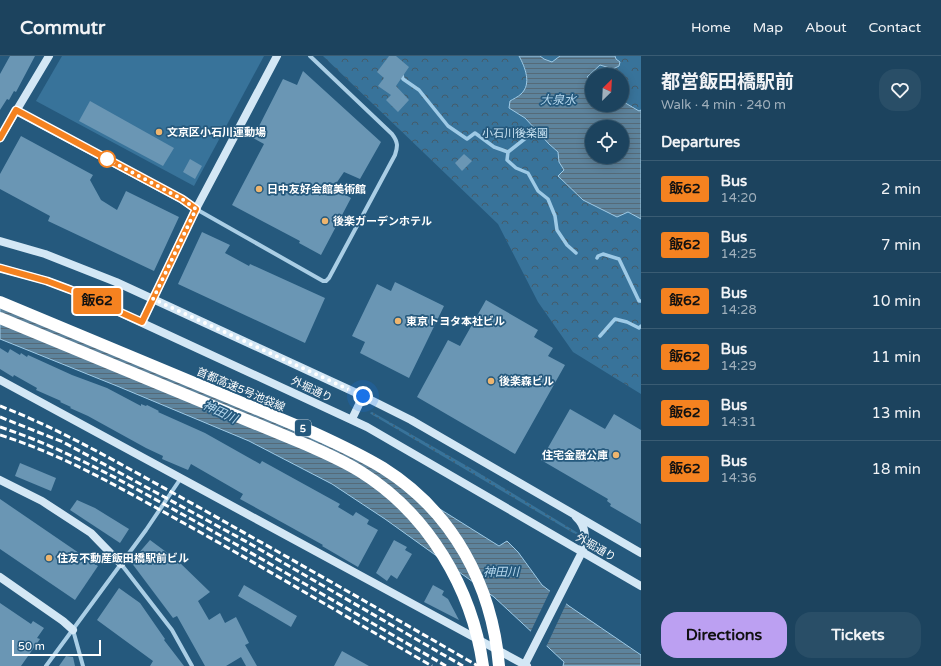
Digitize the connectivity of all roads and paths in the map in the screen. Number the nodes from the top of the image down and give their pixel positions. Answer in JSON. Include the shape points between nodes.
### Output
{"nodes":[{"id":1,"x":49,"y":56,"type":"edge"},
{"id":2,"x":277,"y":56,"type":"edge"},
{"id":3,"x":310,"y":56,"type":"edge"},
{"id":4,"x":16,"y":110,"type":"junction"},
{"id":5,"x":0,"y":138,"type":"edge"},
{"id":6,"x":196,"y":209,"type":"junction"},
{"id":7,"x":0,"y":240,"type":"edge"},
{"id":8,"x":0,"y":268,"type":"edge"},
{"id":9,"x":153,"y":299,"type":"junction"},
{"id":10,"x":0,"y":302,"type":"edge"},
{"id":11,"x":0,"y":318,"type":"edge"},
{"id":12,"x":142,"y":322,"type":"junction"},
{"id":13,"x":0,"y":380,"type":"edge"},
{"id":14,"x":363,"y":396,"type":"junction"},
{"id":15,"x":352,"y":419,"type":"junction"},
{"id":16,"x":181,"y":478,"type":"junction"},
{"id":17,"x":0,"y":480,"type":"edge"},
{"id":18,"x":571,"y":513,"type":"junction"},
{"id":19,"x":582,"y":552,"type":"junction"},
{"id":20,"x":641,"y":553,"type":"edge"},
{"id":21,"x":121,"y":564,"type":"junction"},
{"id":22,"x":0,"y":577,"type":"edge"},
{"id":23,"x":641,"y":586,"type":"edge"},
{"id":24,"x":73,"y":630,"type":"junction"},
{"id":25,"x":46,"y":666,"type":"edge"},
{"id":26,"x":83,"y":666,"type":"edge"},
{"id":27,"x":192,"y":666,"type":"edge"},
{"id":28,"x":483,"y":666,"type":"edge"},
{"id":29,"x":498,"y":666,"type":"edge"},
{"id":30,"x":525,"y":666,"type":"edge"}],
"edges":[{"from":1,"to":4,"type":"street"},
{"from":2,"to":6,"type":"street"},
{"from":3,"to":6,"type":"street","via":[[392,134],[398,144],[395,155],[329,278],[323,281]]},
{"from":4,"to":5,"type":"street"},
{"from":4,"to":6,"type":"street","via":[[182,199]]},
{"from":6,"to":9,"type":"street"},
{"from":7,"to":9,"type":"street","name":"外堀通り","via":[[75,264]]},
{"from":8,"to":12,"type":"street","name":"外堀通り","via":[[71,290]]},
{"from":9,"to":12,"type":"street"},
{"from":9,"to":14,"type":"street","name":"外堀通り"},
{"from":10,"to":29,"type":"highway","name":"首都高速5号池袋線","number":"5","bridge":true,"via":[[312,432],[354,452],[395,476],[438,514],[466,555],[488,607]]},
{"from":11,"to":28,"type":"highway","number":"5","bridge":true,"via":[[307,445],[347,464],[374,481],[409,512],[447,561],[472,618]]},
{"from":12,"to":15,"type":"street","name":"外堀通り"},
{"from":13,"to":16,"type":"street"},
{"from":14,"to":15,"type":"street"},
{"from":14,"to":18,"type":"street","name":"外堀通り","via":[[412,420]]},
{"from":15,"to":19,"type":"street","name":"外堀通り"},
{"from":16,"to":21,"type":"street"},
{"from":16,"to":30,"type":"street"},
{"from":17,"to":21,"type":"street","via":[[42,501],[91,533]]},
{"from":18,"to":19,"type":"street","via":[[579,520],[584,531]]},
{"from":18,"to":20,"type":"street","name":"外堀通り"},
{"from":19,"to":23,"type":"street","name":"外堀通り"},
{"from":19,"to":30,"type":"street"},
{"from":21,"to":24,"type":"street"},
{"from":21,"to":27,"type":"street","via":[[172,630]]},
{"from":22,"to":24,"type":"street"},
{"from":24,"to":25,"type":"street"},
{"from":24,"to":26,"type":"street"}]}
